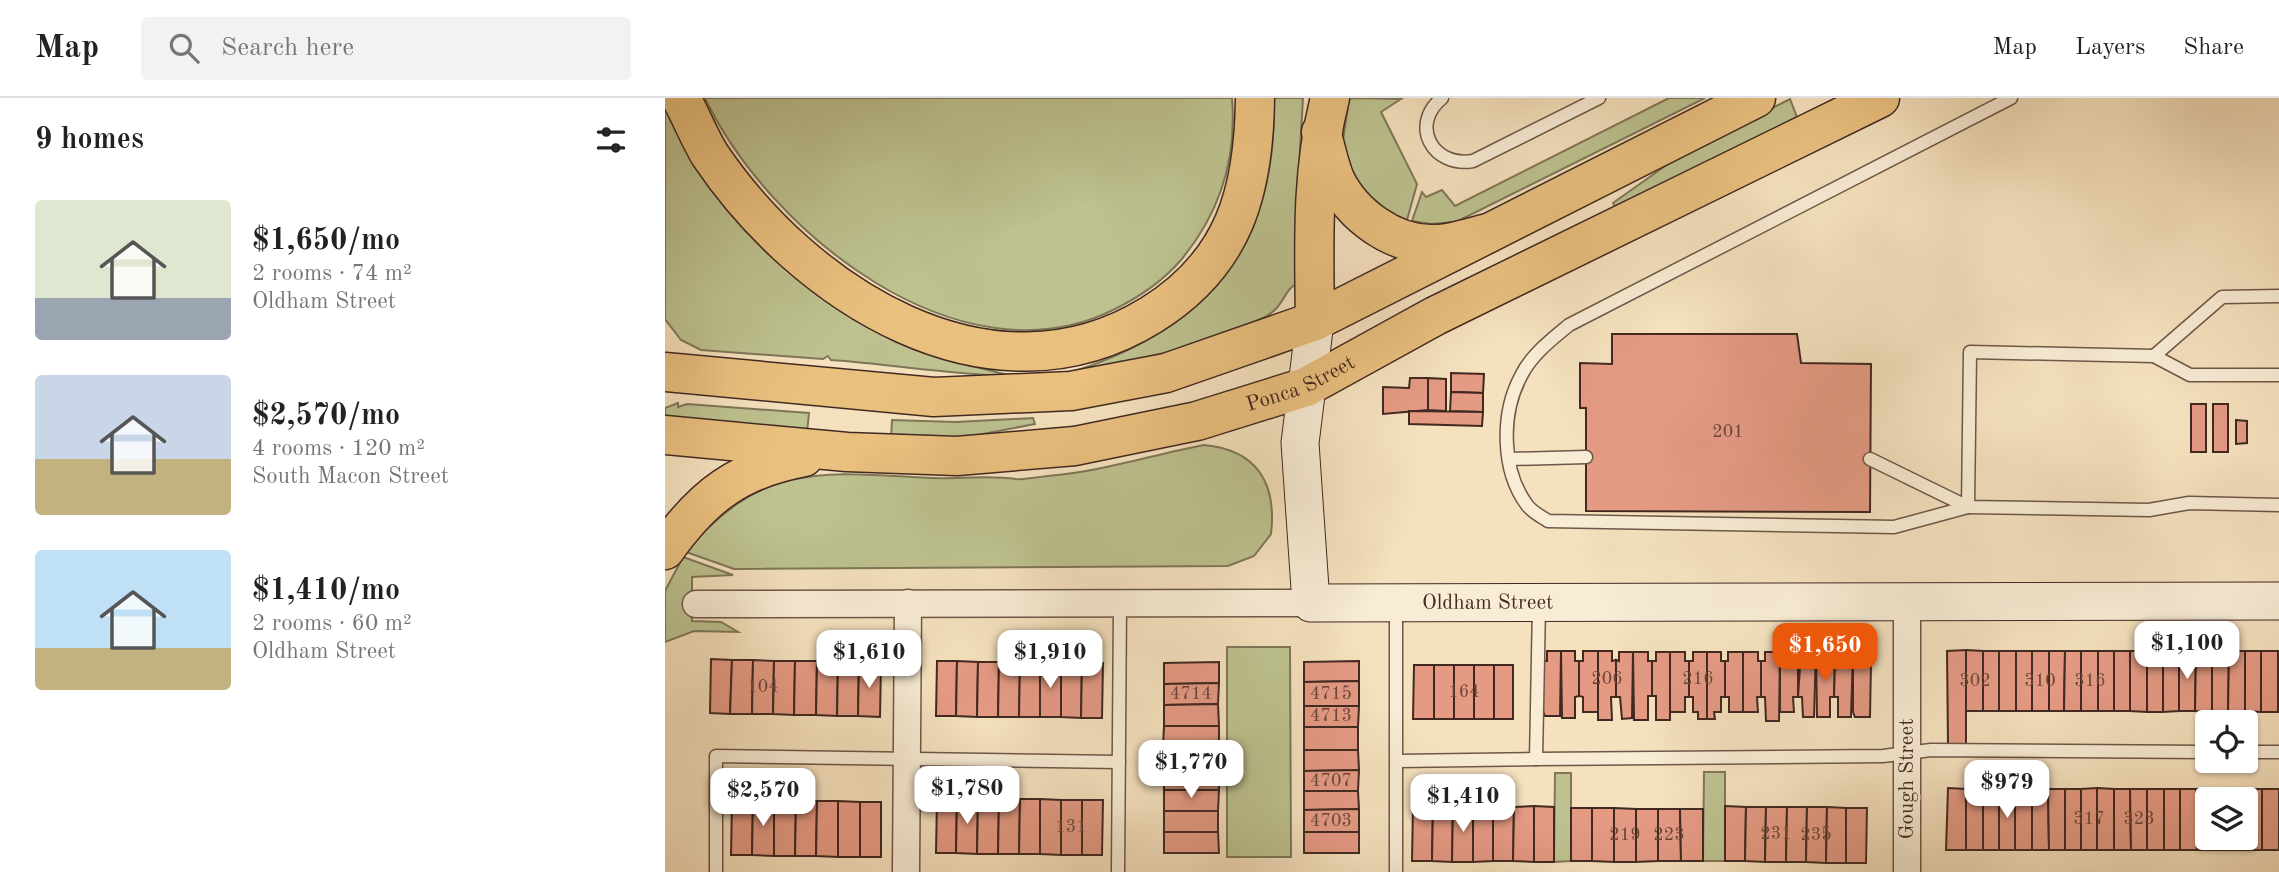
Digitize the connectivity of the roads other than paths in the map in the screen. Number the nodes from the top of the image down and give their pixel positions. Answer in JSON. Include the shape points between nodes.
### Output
{"nodes":[{"id":1,"x":681,"y":98,"type":"edge"},
{"id":2,"x":1255,"y":98,"type":"edge"},
{"id":3,"x":1442,"y":98,"type":"edge"},
{"id":4,"x":1599,"y":98,"type":"edge"},
{"id":5,"x":1756,"y":98,"type":"edge"},
{"id":6,"x":1880,"y":98,"type":"edge"},
{"id":7,"x":2011,"y":98,"type":"edge"},
{"id":8,"x":1326,"y":115,"type":"edge"},
{"id":9,"x":1488,"y":233,"type":"junction"},
{"id":10,"x":2279,"y":296,"type":"edge"},
{"id":11,"x":1315,"y":321,"type":"junction"},
{"id":12,"x":2154,"y":356,"type":"junction"},
{"id":13,"x":665,"y":372,"type":"edge"},
{"id":14,"x":2279,"y":375,"type":"edge"},
{"id":15,"x":1306,"y":387,"type":"junction"},
{"id":16,"x":665,"y":435,"type":"edge"},
{"id":17,"x":835,"y":451,"type":"junction"},
{"id":18,"x":1585,"y":457,"type":"dead end"},
{"id":19,"x":1510,"y":459,"type":"junction"},
{"id":20,"x":1870,"y":459,"type":"dead end"},
{"id":21,"x":2279,"y":505,"type":"edge"},
{"id":22,"x":1968,"y":506,"type":"junction"},
{"id":23,"x":665,"y":550,"type":"edge"},
{"id":24,"x":2279,"y":601,"type":"edge"},
{"id":25,"x":1907,"y":602,"type":"junction"},
{"id":26,"x":908,"y":603,"type":"junction"},
{"id":27,"x":1311,"y":603,"type":"junction"},
{"id":28,"x":1396,"y":603,"type":"junction"},
{"id":29,"x":1539,"y":603,"type":"junction"},
{"id":30,"x":696,"y":604,"type":"dead end"},
{"id":31,"x":1120,"y":604,"type":"junction"},
{"id":32,"x":1908,"y":752,"type":"junction"},
{"id":33,"x":2195,"y":752,"type":"edge"},
{"id":34,"x":2258,"y":752,"type":"edge"},
{"id":35,"x":2279,"y":752,"type":"edge"},
{"id":36,"x":907,"y":758,"type":"junction"},
{"id":37,"x":1536,"y":759,"type":"junction"},
{"id":38,"x":1397,"y":761,"type":"junction"},
{"id":39,"x":1119,"y":762,"type":"junction"},
{"id":40,"x":716,"y":872,"type":"edge"},
{"id":41,"x":906,"y":872,"type":"edge"},
{"id":42,"x":1118,"y":872,"type":"edge"},
{"id":43,"x":1397,"y":872,"type":"edge"},
{"id":44,"x":1907,"y":872,"type":"edge"}],
"edges":[{"from":1,"to":2,"type":"main road","via":[[710,153],[754,210],[795,252],[841,288],[930,336],[992,352],[1048,353],[1091,344],[1130,328],[1187,289],[1210,263],[1232,229],[1248,185]]},
{"from":3,"to":4,"type":"lane","via":[[1426,117],[1426,131],[1437,152],[1447,161],[1460,163],[1473,161]]},
{"from":5,"to":9,"type":"main road"},
{"from":6,"to":15,"type":"main road","name":"Ponca Street","via":[[1434,316]]},
{"from":7,"to":19,"type":"lane","via":[[1569,325],[1521,374],[1509,405],[1506,442]]},
{"from":8,"to":9,"type":"main road","via":[[1335,178],[1349,202],[1373,224],[1400,238],[1434,244]]},
{"from":8,"to":11,"type":"main road","via":[[1313,197]]},
{"from":9,"to":11,"type":"main road"},
{"from":10,"to":12,"type":"lane","via":[[2222,296]]},
{"from":11,"to":13,"type":"main road","via":[[1166,373],[1071,391],[934,397]]},
{"from":11,"to":15,"type":"street"},
{"from":12,"to":14,"type":"lane","via":[[2190,375]]},
{"from":12,"to":22,"type":"lane","via":[[1970,352]]},
{"from":15,"to":17,"type":"main road","name":"Ponca Street","via":[[1197,421],[1075,446],[957,456]]},
{"from":15,"to":27,"type":"street","via":[[1300,443]]},
{"from":16,"to":17,"type":"main road","name":"Ponca Street"},
{"from":17,"to":23,"type":"main road","via":[[766,464],[716,492],[684,523]]},
{"from":18,"to":19,"type":"lane"},
{"from":19,"to":22,"type":"lane","via":[[1512,475],[1527,506],[1549,521],[1894,527]]},
{"from":20,"to":22,"type":"lane"},
{"from":21,"to":22,"type":"lane","via":[[2189,503],[2149,510]]},
{"from":24,"to":25,"type":"street","name":"Oldham Street"},
{"from":25,"to":29,"type":"street","name":"Oldham Street"},
{"from":25,"to":32,"type":"street","name":"Gough Street"},
{"from":26,"to":30,"type":"street","name":"Oldham Street"},
{"from":26,"to":31,"type":"street","name":"Oldham Street"},
{"from":26,"to":36,"type":"street"},
{"from":27,"to":28,"type":"street","name":"Oldham Street"},
{"from":27,"to":31,"type":"street","name":"Oldham Street"},
{"from":28,"to":29,"type":"street","name":"Oldham Street"},
{"from":28,"to":38,"type":"lane"},
{"from":29,"to":37,"type":"lane"},
{"from":31,"to":39,"type":"lane"},
{"from":32,"to":33,"type":"lane"},
{"from":32,"to":37,"type":"lane","via":[[1883,756]]},
{"from":32,"to":44,"type":"street","name":"Gough Street"},
{"from":34,"to":35,"type":"lane"},
{"from":36,"to":39,"type":"lane"},
{"from":36,"to":40,"type":"lane","via":[[716,756]]},
{"from":36,"to":41,"type":"street"},
{"from":37,"to":38,"type":"lane"},
{"from":38,"to":43,"type":"lane"},
{"from":39,"to":42,"type":"lane"}]}
